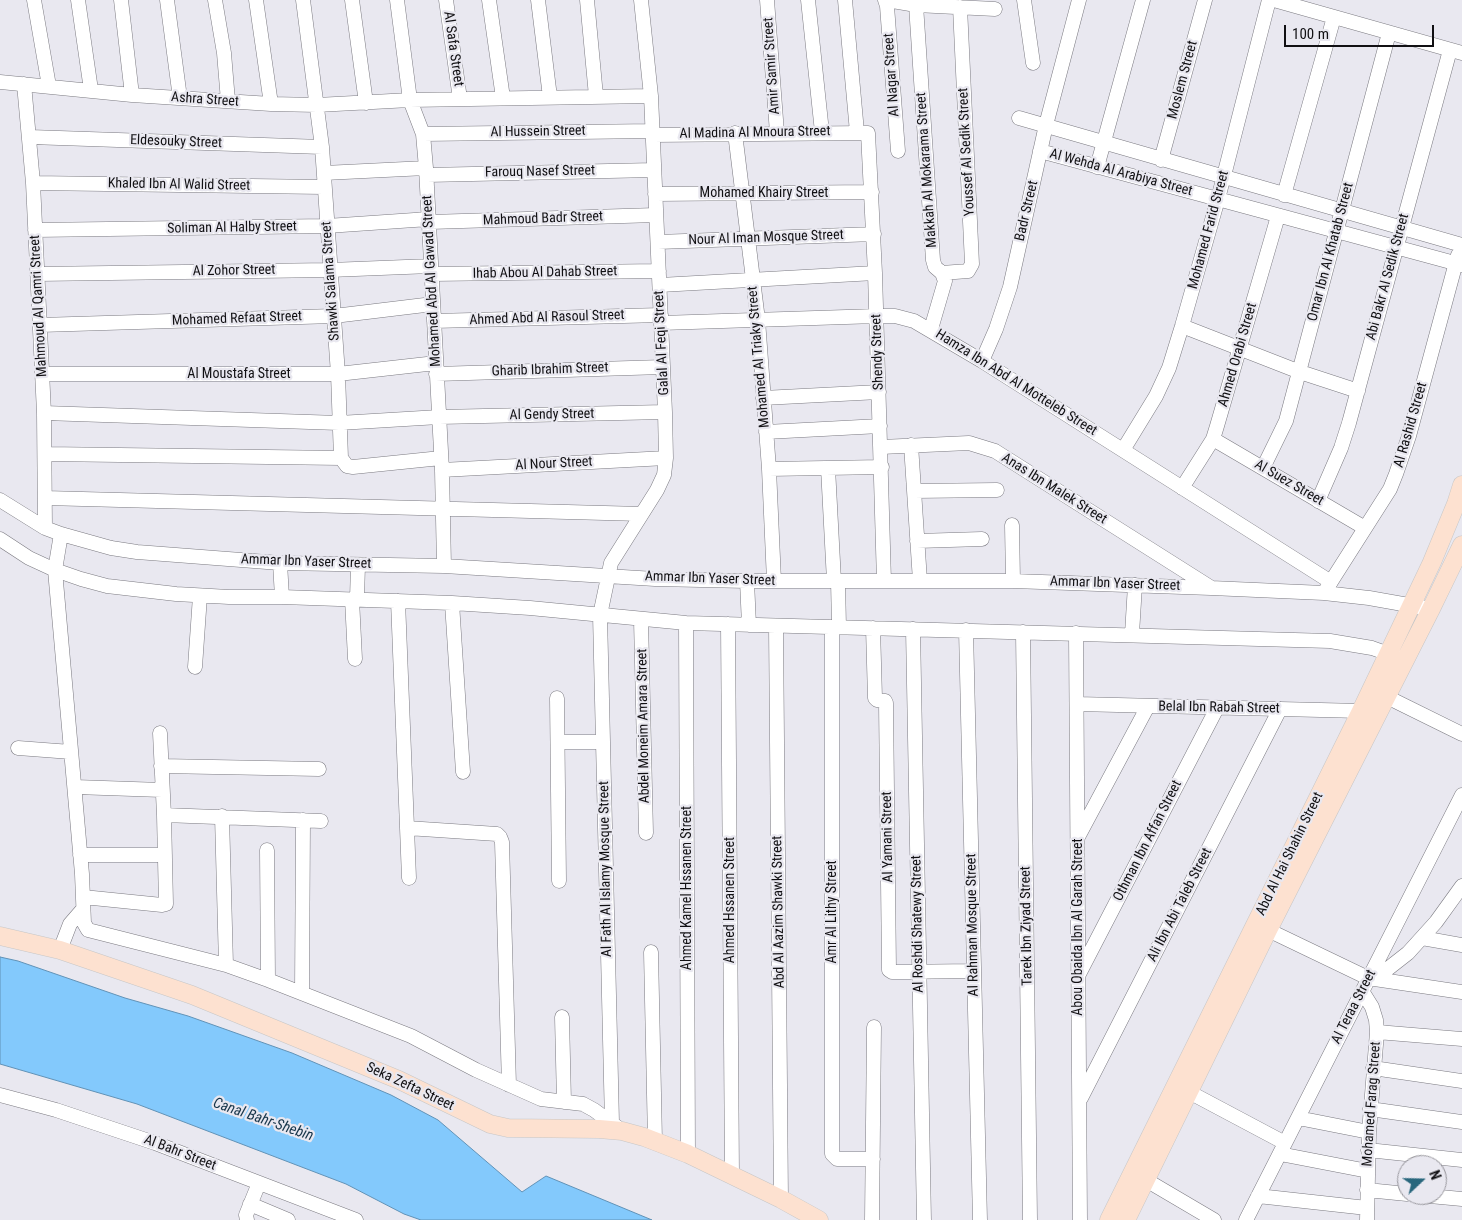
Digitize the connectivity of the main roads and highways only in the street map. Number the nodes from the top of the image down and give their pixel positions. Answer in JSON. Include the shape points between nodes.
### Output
{"nodes":[{"id":1,"x":1462,"y":484,"type":"edge"},
{"id":2,"x":1462,"y":545,"type":"edge"},
{"id":3,"x":1396,"y":656,"type":"junction"},
{"id":4,"x":0,"y":936,"type":"edge"},
{"id":5,"x":819,"y":1220,"type":"edge"},
{"id":6,"x":1109,"y":1220,"type":"edge"},
{"id":7,"x":1126,"y":1220,"type":"edge"}],
"edges":[{"from":1,"to":3,"type":"main road","name":"Abd Al Hai Shahin Street","via":[[1412,604]]},
{"from":2,"to":3,"type":"main road","name":"Abd Al Hai Shahin Street","via":[[1431,609]]},
{"from":3,"to":6,"type":"main road","name":"Abd Al Hai Shahin Street","via":[[1361,711]]},
{"from":3,"to":7,"type":"main road","name":"Abd Al Hai Shahin Street","via":[[1386,696]]},
{"from":4,"to":5,"type":"main road","name":"Seka Zefta Street","via":[[60,950],[227,1008],[399,1080],[490,1124],[508,1128],[617,1127],[688,1154]]}]}
